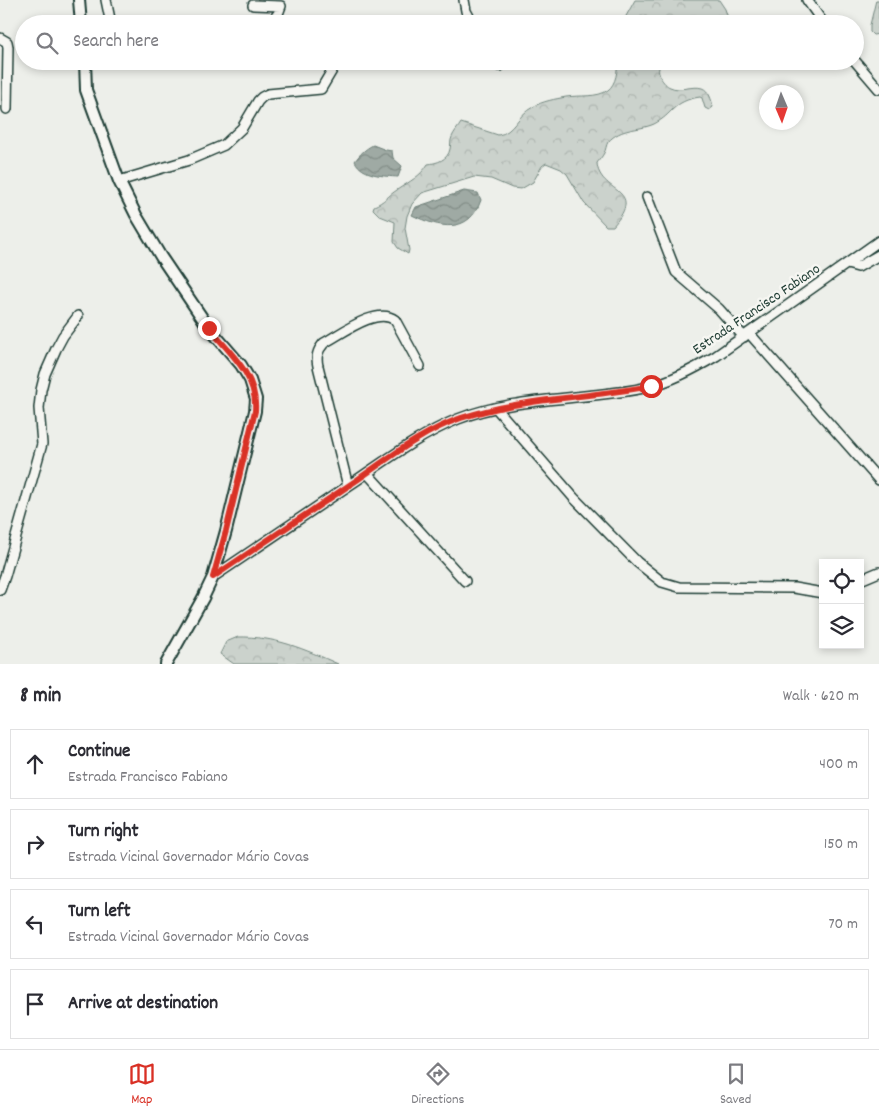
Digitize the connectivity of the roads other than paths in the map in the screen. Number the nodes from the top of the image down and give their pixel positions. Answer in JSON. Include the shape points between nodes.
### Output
{"nodes":[{"id":1,"x":79,"y":0,"type":"edge"},
{"id":2,"x":106,"y":0,"type":"edge"},
{"id":3,"x":464,"y":0,"type":"edge"},
{"id":4,"x":807,"y":0,"type":"edge"},
{"id":5,"x":253,"y":5,"type":"dead end"},
{"id":6,"x":80,"y":15,"type":"edge"},
{"id":7,"x":109,"y":15,"type":"edge"},
{"id":8,"x":277,"y":15,"type":"edge"},
{"id":9,"x":468,"y":15,"type":"edge"},
{"id":10,"x":818,"y":15,"type":"edge"},
{"id":11,"x":0,"y":38,"type":"edge"},
{"id":12,"x":85,"y":70,"type":"edge"},
{"id":13,"x":332,"y":70,"type":"edge"},
{"id":14,"x":863,"y":70,"type":"edge"},
{"id":15,"x":879,"y":89,"type":"edge"},
{"id":16,"x":7,"y":109,"type":"dead end"},
{"id":17,"x":119,"y":180,"type":"junction"},
{"id":18,"x":647,"y":196,"type":"dead end"},
{"id":19,"x":879,"y":241,"type":"edge"},
{"id":20,"x":879,"y":255,"type":"edge"},
{"id":21,"x":848,"y":264,"type":"junction"},
{"id":22,"x":78,"y":316,"type":"dead end"},
{"id":23,"x":747,"y":335,"type":"junction"},
{"id":24,"x":420,"y":366,"type":"dead end"},
{"id":25,"x":496,"y":408,"type":"junction"},
{"id":26,"x":367,"y":473,"type":"junction"},
{"id":27,"x":879,"y":480,"type":"edge"},
{"id":28,"x":348,"y":486,"type":"junction"},
{"id":29,"x":879,"y":572,"type":"edge"},
{"id":30,"x":213,"y":577,"type":"junction"},
{"id":31,"x":864,"y":578,"type":"edge"},
{"id":32,"x":465,"y":582,"type":"dead end"},
{"id":33,"x":0,"y":590,"type":"edge"},
{"id":34,"x":819,"y":592,"type":"edge"},
{"id":35,"x":166,"y":664,"type":"edge"}],
"edges":[{"from":1,"to":6,"type":"main road"},
{"from":2,"to":7,"type":"street"},
{"from":3,"to":9,"type":"street"},
{"from":4,"to":10,"type":"street"},
{"from":5,"to":8,"type":"street","via":[[281,6]]},
{"from":11,"to":16,"type":"street","via":[[7,42],[8,47]]},
{"from":12,"to":17,"type":"main road","via":[[86,90]]},
{"from":13,"to":17,"type":"street","via":[[321,89],[262,97],[242,128],[224,145],[189,160]]},
{"from":14,"to":15,"type":"street"},
{"from":17,"to":30,"type":"main road","via":[[161,257],[209,328],[241,365],[254,389],[255,411]]},
{"from":18,"to":23,"type":"street","via":[[676,272]]},
{"from":19,"to":21,"type":"street","name":"Estrada Francisco Fabiano"},
{"from":20,"to":21,"type":"street","via":[[858,267]]},
{"from":21,"to":23,"type":"street","name":"Estrada Francisco Fabiano"},
{"from":22,"to":33,"type":"street","via":[[56,349],[45,374],[39,408],[42,444]]},
{"from":23,"to":25,"type":"street","name":"Estrada Francisco Fabiano","via":[[696,368],[651,386]]},
{"from":23,"to":27,"type":"street"},
{"from":24,"to":28,"type":"street","via":[[395,320],[384,315],[367,320],[319,348],[318,366]]},
{"from":25,"to":26,"type":"street","name":"Estrada Francisco Fabiano","via":[[434,430]]},
{"from":25,"to":34,"type":"street","via":[[574,498],[637,562],[662,582],[679,587],[794,588]]},
{"from":26,"to":28,"type":"street","name":"Estrada Francisco Fabiano"},
{"from":26,"to":32,"type":"street"},
{"from":28,"to":30,"type":"street","name":"Estrada Francisco Fabiano"},
{"from":29,"to":31,"type":"street"},
{"from":30,"to":35,"type":"main road"}]}
